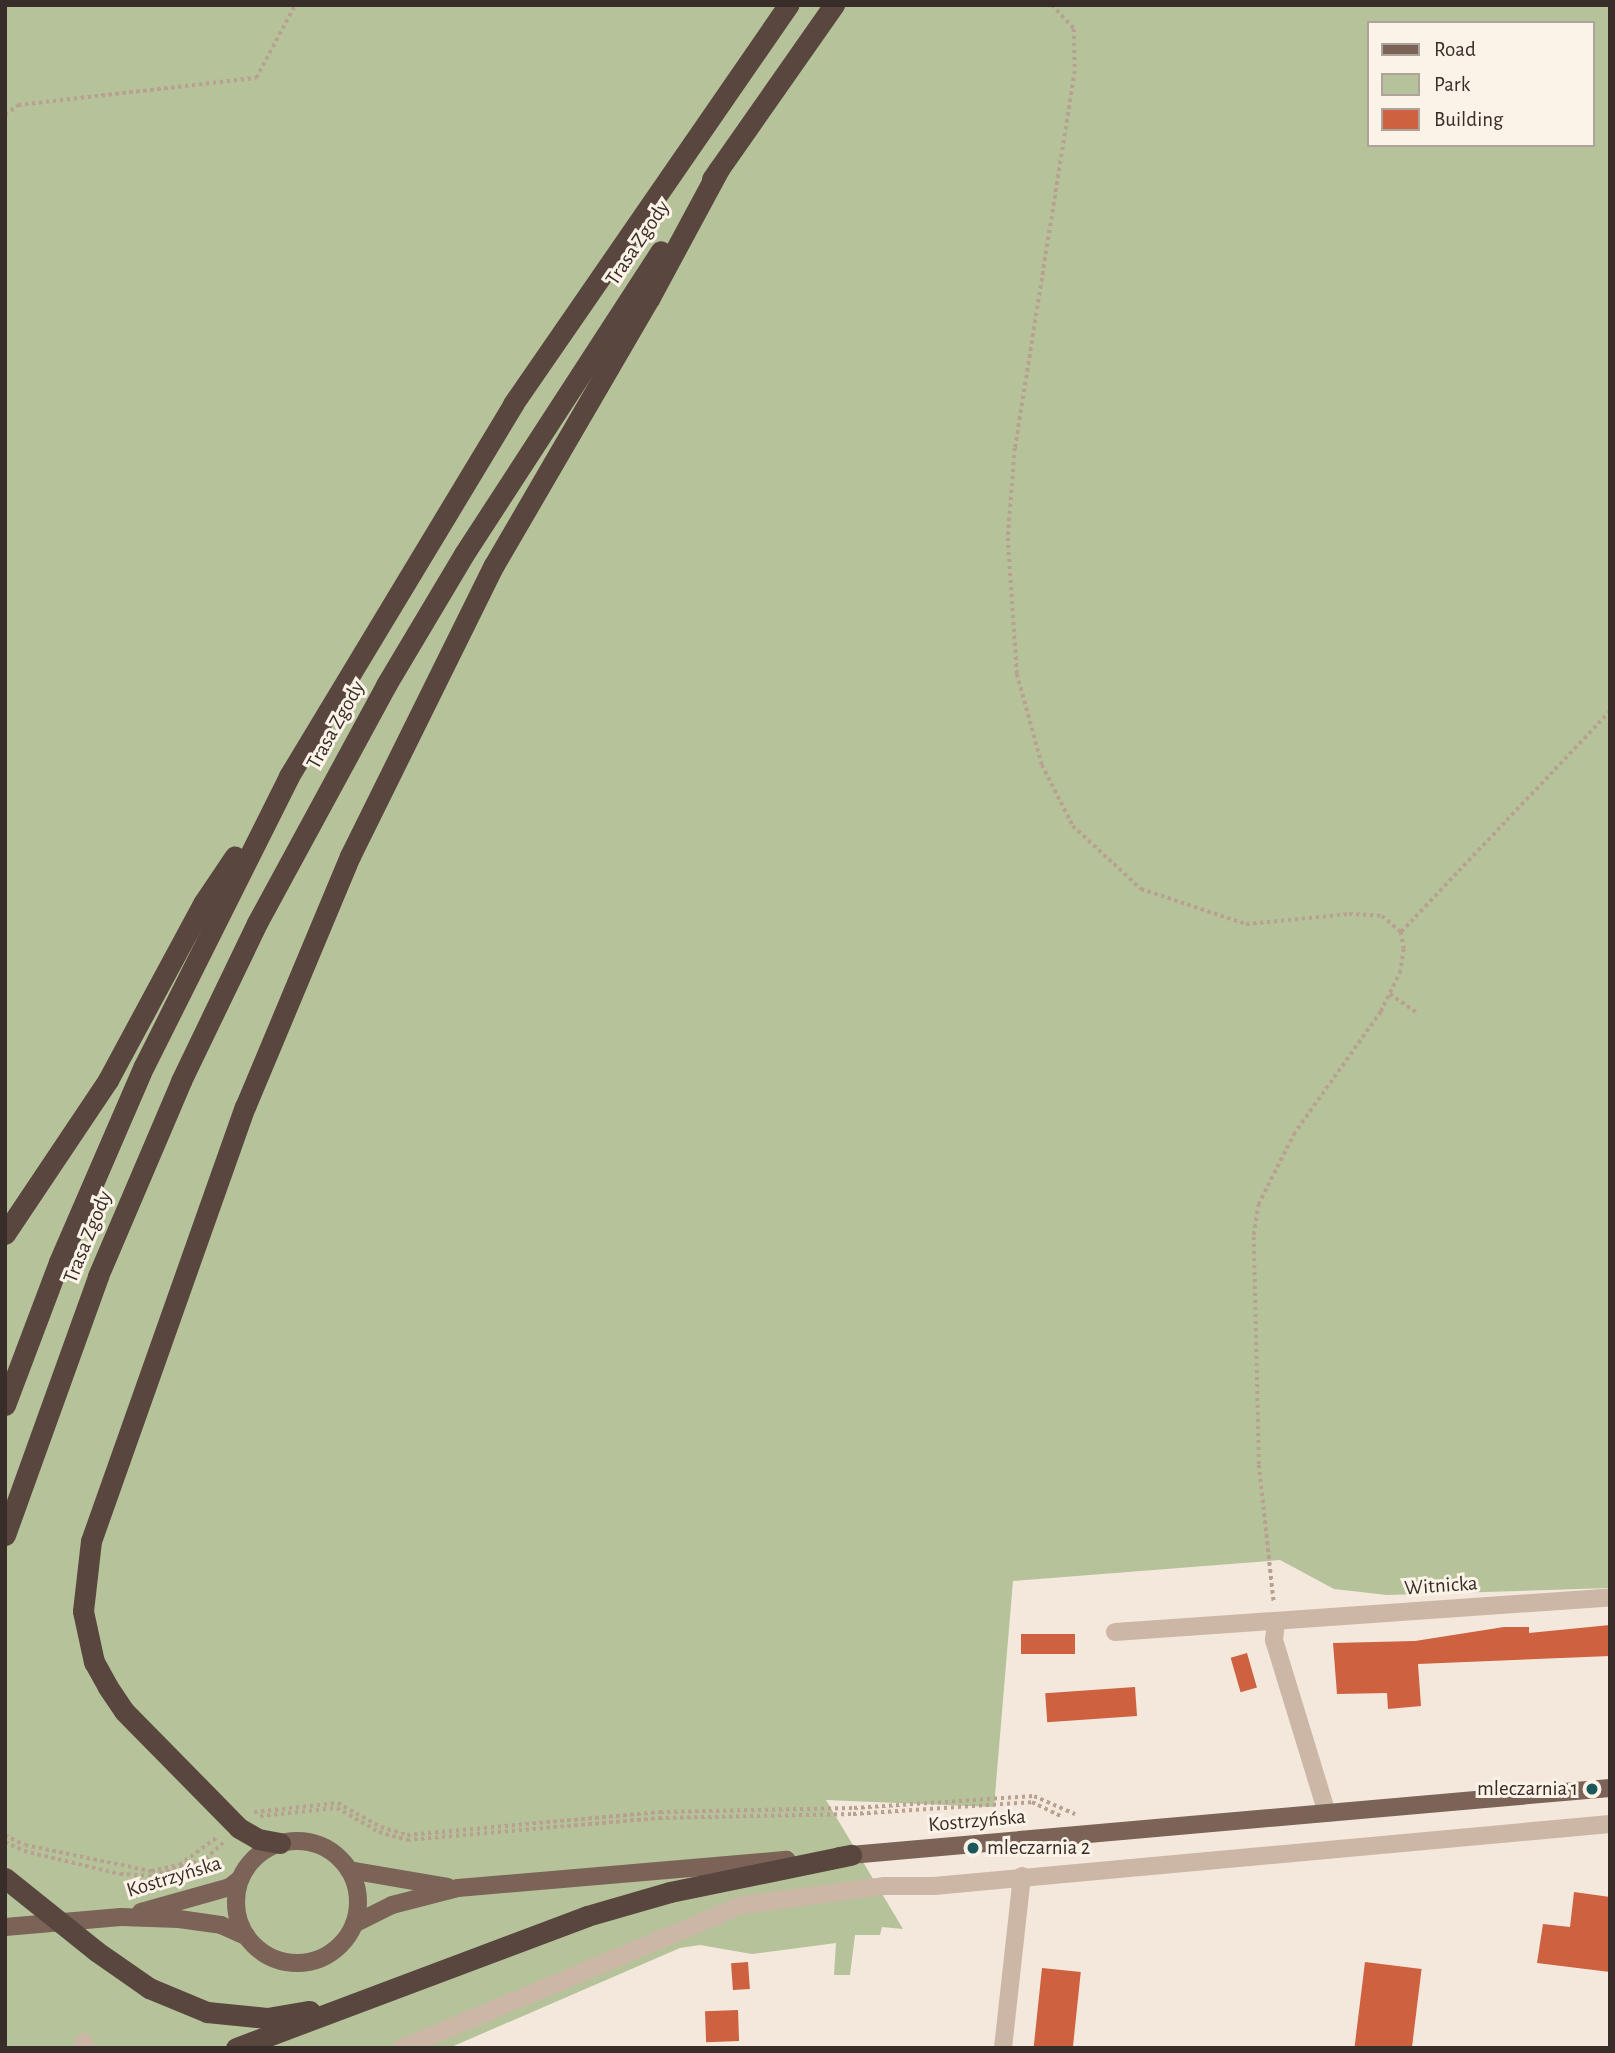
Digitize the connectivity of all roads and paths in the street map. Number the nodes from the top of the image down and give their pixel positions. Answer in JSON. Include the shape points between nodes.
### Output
{"nodes":[{"id":1,"x":295,"y":5,"type":"edge"},
{"id":2,"x":788,"y":5,"type":"edge"},
{"id":3,"x":835,"y":5,"type":"edge"},
{"id":4,"x":1052,"y":5,"type":"edge"},
{"id":5,"x":5,"y":114,"type":"edge"},
{"id":6,"x":719,"y":169,"type":"junction"},
{"id":7,"x":1610,"y":711,"type":"edge"},
{"id":8,"x":289,"y":776,"type":"junction"},
{"id":9,"x":1401,"y":932,"type":"junction"},
{"id":10,"x":1390,"y":994,"type":"junction"},
{"id":11,"x":1419,"y":1014,"type":"dead end"},
{"id":12,"x":5,"y":1234,"type":"edge"},
{"id":13,"x":5,"y":1405,"type":"edge"},
{"id":14,"x":5,"y":1535,"type":"edge"},
{"id":15,"x":1610,"y":1597,"type":"edge"},
{"id":16,"x":1276,"y":1620,"type":"junction"},
{"id":17,"x":1115,"y":1632,"type":"dead end"},
{"id":18,"x":1610,"y":1788,"type":"edge"},
{"id":19,"x":1327,"y":1812,"type":"junction"},
{"id":20,"x":1084,"y":1813,"type":"dead end"},
{"id":21,"x":1083,"y":1819,"type":"dead end"},
{"id":22,"x":1610,"y":1824,"type":"edge"},
{"id":23,"x":237,"y":1826,"type":"junction"},
{"id":24,"x":5,"y":1835,"type":"edge"},
{"id":25,"x":5,"y":1842,"type":"edge"},
{"id":26,"x":280,"y":1843,"type":"junction"},
{"id":27,"x":851,"y":1855,"type":"junction"},
{"id":28,"x":349,"y":1870,"type":"junction"},
{"id":29,"x":1022,"y":1876,"type":"junction"},
{"id":30,"x":5,"y":1878,"type":"edge"},
{"id":31,"x":240,"y":1879,"type":"junction"},
{"id":32,"x":458,"y":1888,"type":"junction"},
{"id":33,"x":121,"y":1917,"type":"junction"},
{"id":34,"x":354,"y":1924,"type":"junction"},
{"id":35,"x":5,"y":1927,"type":"edge"},
{"id":36,"x":246,"y":1936,"type":"junction"},
{"id":37,"x":367,"y":2000,"type":"junction"},
{"id":38,"x":236,"y":2048,"type":"edge"},
{"id":39,"x":402,"y":2048,"type":"edge"},
{"id":40,"x":1003,"y":2048,"type":"edge"}],
"edges":[{"from":1,"to":5,"type":"path","via":[[256,78],[18,105]]},
{"from":2,"to":8,"type":"highway","name":"Trasa Zgody","via":[[513,404]]},
{"from":3,"to":6,"type":"highway","name":"Trasa Zgody"},
{"from":4,"to":9,"type":"path","via":[[1074,29],[1075,71],[1015,448],[1008,538],[1017,674],[1042,765],[1073,826],[1142,889],[1245,924],[1370,914],[1382,916]]},
{"from":6,"to":14,"type":"highway","name":"Trasa Zgody","via":[[464,554],[257,923],[181,1081],[98,1276]]},
{"from":6,"to":23,"type":"highway","via":[[494,565],[350,856],[245,1107],[91,1541],[83,1611],[94,1662],[124,1711]]},
{"from":7,"to":9,"type":"path"},
{"from":8,"to":12,"type":"highway","via":[[204,902],[107,1080]]},
{"from":8,"to":13,"type":"highway","name":"Trasa Zgody","via":[[144,1066],[64,1250]]},
{"from":9,"to":10,"type":"path","via":[[1404,963]]},
{"from":10,"to":11,"type":"path"},
{"from":10,"to":16,"type":"path","via":[[1295,1133],[1259,1204],[1254,1237],[1258,1452]]},
{"from":15,"to":16,"type":"street","name":"Witnicka"},
{"from":16,"to":17,"type":"street","name":"Witnicka"},
{"from":16,"to":19,"type":"street","via":[[1274,1640]]},
{"from":18,"to":19,"type":"main road","name":"Kostrzyńska"},
{"from":19,"to":27,"type":"main road","name":"Kostrzyńska"},
{"from":20,"to":23,"type":"path","via":[[1071,1814],[1034,1796],[842,1808],[660,1812],[407,1835],[381,1827],[349,1806],[327,1802],[261,1809]]},
{"from":21,"to":23,"type":"path","via":[[1069,1820],[1032,1802],[853,1814],[659,1818],[407,1840],[379,1832],[349,1812],[327,1808],[262,1816]]},
{"from":22,"to":29,"type":"street"},
{"from":23,"to":24,"type":"path","via":[[178,1865],[151,1871],[25,1845]]},
{"from":23,"to":25,"type":"path","via":[[205,1858],[153,1876],[120,1874],[24,1851]]},
{"from":23,"to":26,"type":"highway","via":[[258,1839]]},
{"from":26,"to":28,"type":"main road","via":[[312,1842],[340,1858]]},
{"from":26,"to":31,"type":"main road","via":[[256,1856]]},
{"from":27,"to":32,"type":"main road","name":"Kostrzyńska"},
{"from":27,"to":37,"type":"highway","via":[[670,1892],[587,1916]]},
{"from":28,"to":32,"type":"main road","via":[[391,1881]]},
{"from":28,"to":34,"type":"main road","via":[[357,1888]]},
{"from":29,"to":39,"type":"street","via":[[933,1886],[884,1886],[742,1905]]},
{"from":29,"to":40,"type":"street"},
{"from":30,"to":37,"type":"highway","bridge":true,"via":[[96,1951],[176,2002],[234,2018],[267,2018]]},
{"from":31,"to":33,"type":"main road","name":"Kostrzyńska","via":[[208,1894]]},
{"from":31,"to":36,"type":"main road","via":[[235,1898]]},
{"from":32,"to":34,"type":"main road","name":"Kostrzyńska","via":[[392,1905]]},
{"from":33,"to":35,"type":"main road","name":"Kostrzyńska"},
{"from":33,"to":36,"type":"main road","name":"Kostrzyńska","via":[[221,1924]]},
{"from":34,"to":36,"type":"main road","via":[[334,1950],[304,1963],[271,1957]]},
{"from":37,"to":38,"type":"highway"}]}
